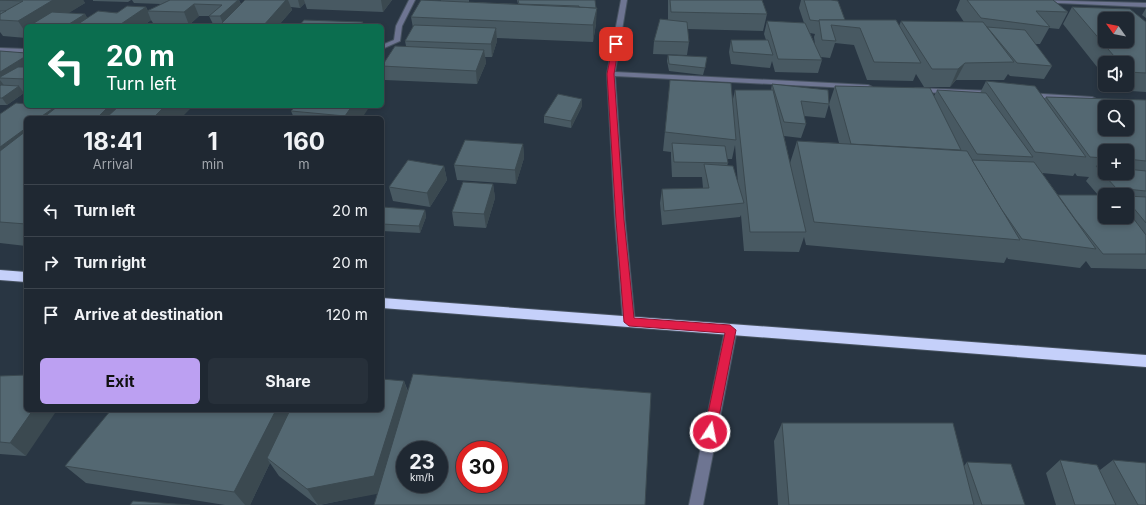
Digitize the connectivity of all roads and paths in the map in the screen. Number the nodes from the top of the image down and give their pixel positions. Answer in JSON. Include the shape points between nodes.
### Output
{"nodes":[{"id":1,"x":412,"y":0,"type":"edge"},
{"id":2,"x":624,"y":0,"type":"edge"},
{"id":3,"x":1036,"y":0,"type":"edge"},
{"id":4,"x":1101,"y":2,"type":"edge"},
{"id":5,"x":1146,"y":5,"type":"edge"},
{"id":6,"x":1109,"y":9,"type":"edge"},
{"id":7,"x":384,"y":46,"type":"edge"},
{"id":8,"x":0,"y":50,"type":"edge"},
{"id":9,"x":24,"y":51,"type":"edge"},
{"id":10,"x":611,"y":74,"type":"junction"},
{"id":11,"x":880,"y":88,"type":"edge"},
{"id":12,"x":912,"y":89,"type":"edge"},
{"id":13,"x":998,"y":94,"type":"edge"},
{"id":14,"x":1022,"y":95,"type":"edge"},
{"id":15,"x":1100,"y":100,"type":"edge"},
{"id":16,"x":0,"y":275,"type":"edge"},
{"id":17,"x":24,"y":277,"type":"edge"},
{"id":18,"x":384,"y":303,"type":"edge"},
{"id":19,"x":629,"y":322,"type":"junction"},
{"id":20,"x":730,"y":330,"type":"junction"},
{"id":21,"x":1146,"y":361,"type":"edge"},
{"id":22,"x":696,"y":505,"type":"edge"}],
"edges":[{"from":1,"to":7,"type":"street","via":[[399,26],[397,41]]},
{"from":2,"to":10,"type":"street"},
{"from":3,"to":4,"type":"street"},
{"from":4,"to":5,"type":"street"},
{"from":4,"to":6,"type":"street"},
{"from":8,"to":9,"type":"street"},
{"from":10,"to":11,"type":"street"},
{"from":10,"to":19,"type":"street"},
{"from":12,"to":13,"type":"street"},
{"from":14,"to":15,"type":"street"},
{"from":16,"to":17,"type":"highway"},
{"from":18,"to":19,"type":"highway"},
{"from":19,"to":20,"type":"highway"},
{"from":20,"to":21,"type":"highway"},
{"from":20,"to":22,"type":"street"}]}
